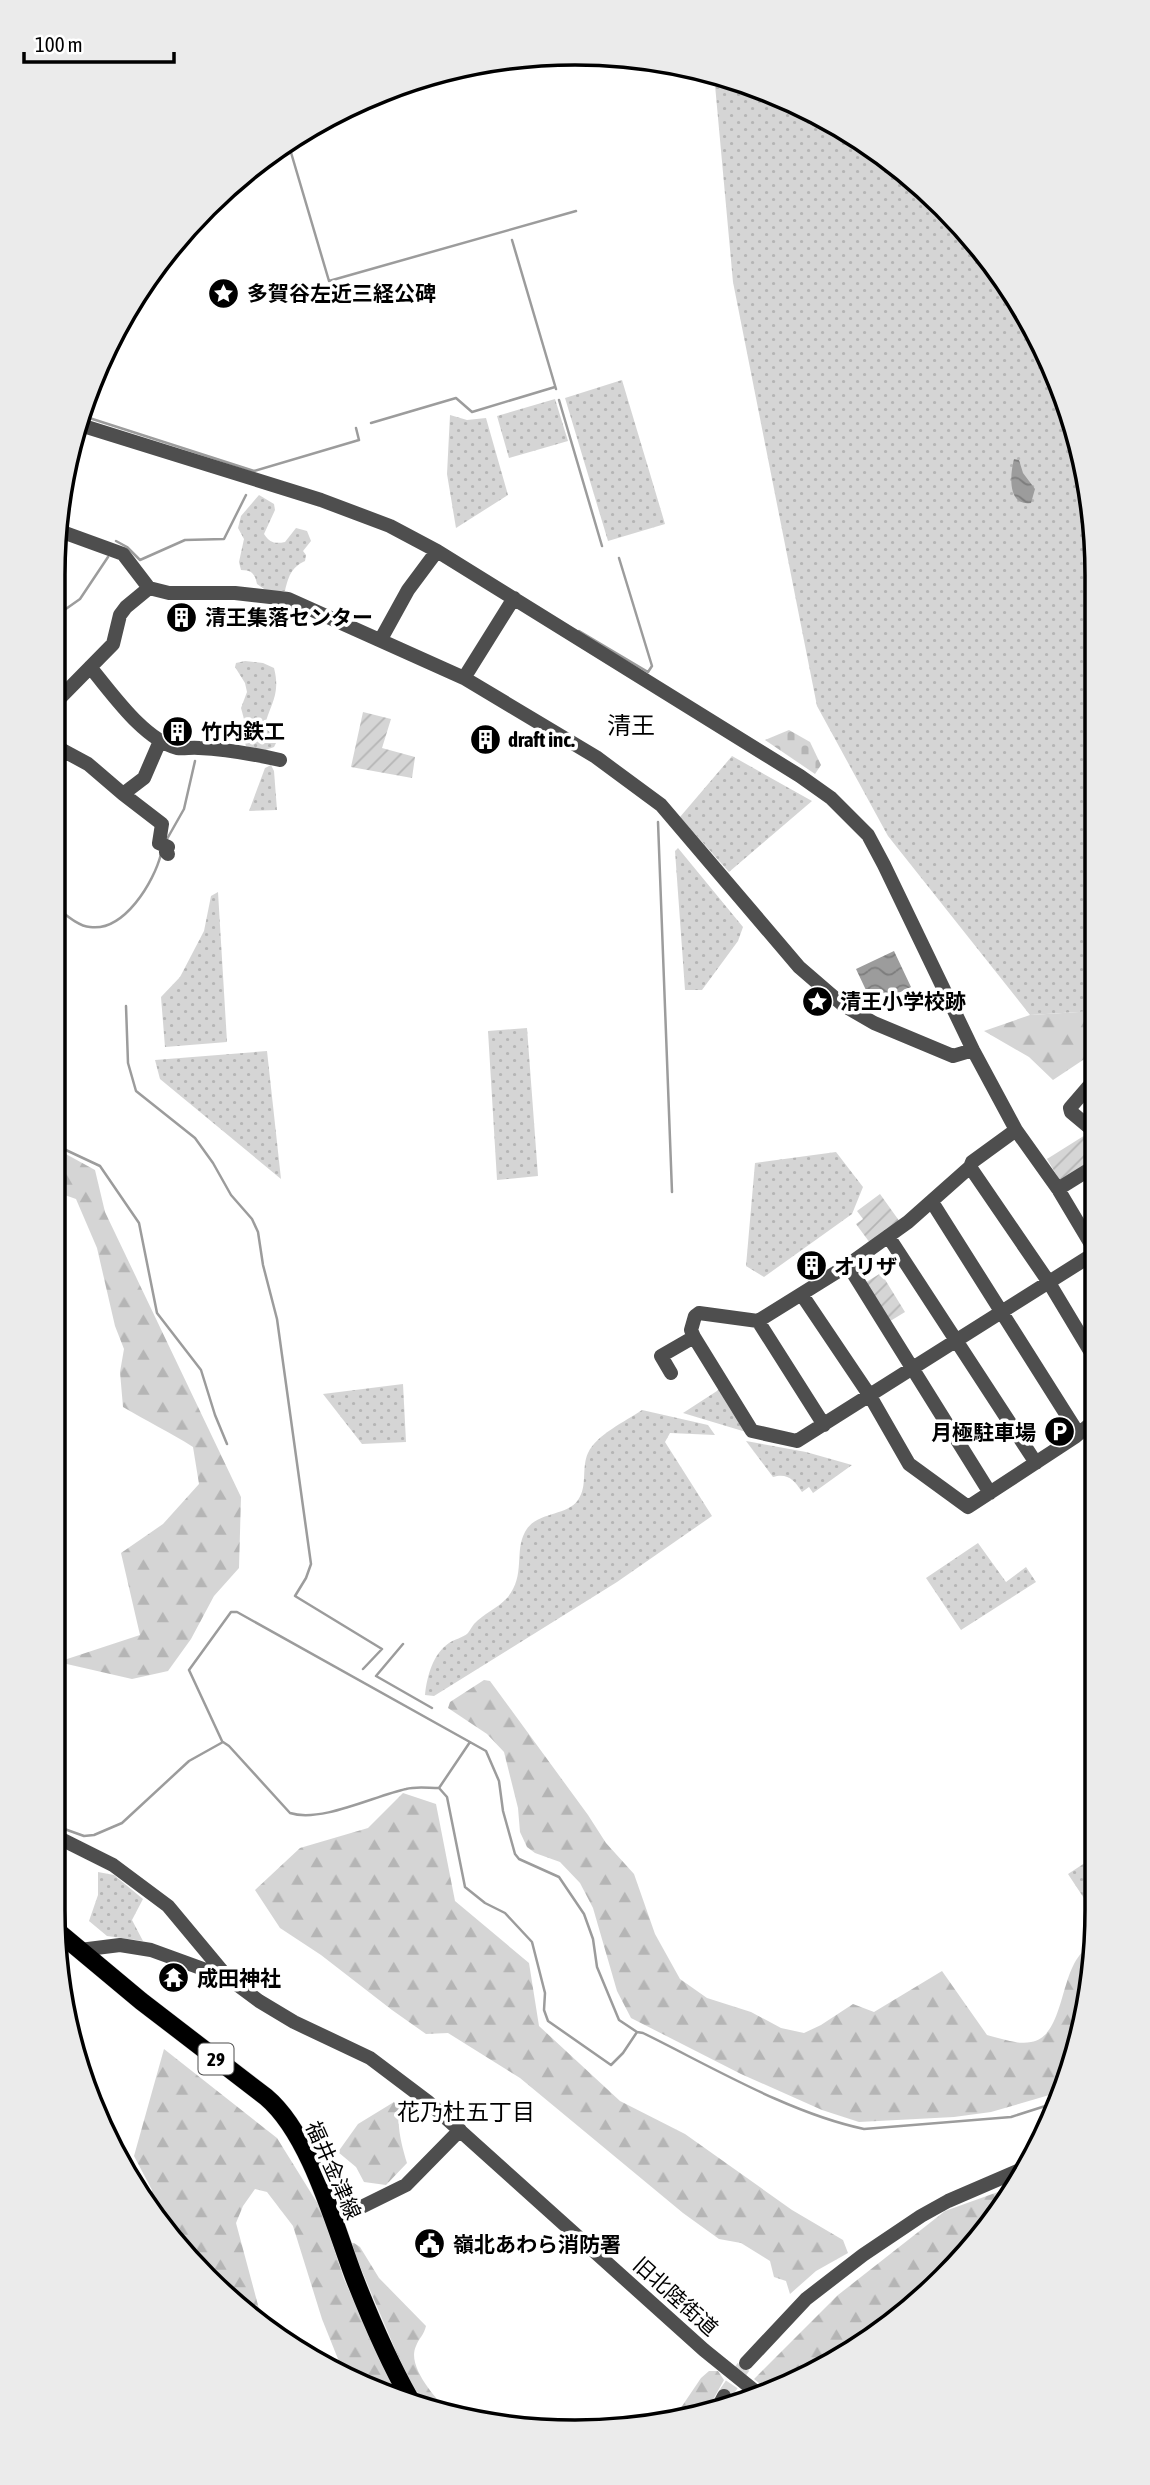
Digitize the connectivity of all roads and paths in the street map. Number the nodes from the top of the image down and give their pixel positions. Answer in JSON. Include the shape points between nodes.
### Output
{"nodes":[{"id":1,"x":87,"y":427,"type":"edge"},
{"id":2,"x":67,"y":534,"type":"edge"},
{"id":3,"x":437,"y":551,"type":"junction"},
{"id":4,"x":149,"y":588,"type":"junction"},
{"id":5,"x":514,"y":598,"type":"junction"},
{"id":6,"x":381,"y":639,"type":"junction"},
{"id":7,"x":90,"y":667,"type":"junction"},
{"id":8,"x":464,"y":677,"type":"junction"},
{"id":9,"x":65,"y":692,"type":"edge"},
{"id":10,"x":160,"y":741,"type":"junction"},
{"id":11,"x":65,"y":750,"type":"edge"},
{"id":12,"x":280,"y":760,"type":"dead end"},
{"id":13,"x":123,"y":794,"type":"junction"},
{"id":14,"x":168,"y":854,"type":"dead end"},
{"id":15,"x":973,"y":1050,"type":"junction"},
{"id":16,"x":1085,"y":1091,"type":"edge"},
{"id":17,"x":1085,"y":1124,"type":"edge"},
{"id":18,"x":1016,"y":1130,"type":"junction"},
{"id":19,"x":970,"y":1167,"type":"junction"},
{"id":20,"x":1085,"y":1172,"type":"edge"},
{"id":21,"x":1058,"y":1189,"type":"junction"},
{"id":22,"x":932,"y":1202,"type":"junction"},
{"id":23,"x":1085,"y":1235,"type":"edge"},
{"id":24,"x":888,"y":1236,"type":"junction"},
{"id":25,"x":1085,"y":1258,"type":"edge"},
{"id":26,"x":848,"y":1265,"type":"junction"},
{"id":27,"x":1048,"y":1281,"type":"junction"},
{"id":28,"x":802,"y":1295,"type":"junction"},
{"id":29,"x":1002,"y":1311,"type":"junction"},
{"id":30,"x":758,"y":1321,"type":"junction"},
{"id":31,"x":694,"y":1337,"type":"junction"},
{"id":32,"x":957,"y":1340,"type":"junction"},
{"id":33,"x":1085,"y":1343,"type":"edge"},
{"id":34,"x":912,"y":1368,"type":"junction"},
{"id":35,"x":671,"y":1373,"type":"dead end"},
{"id":36,"x":870,"y":1396,"type":"junction"},
{"id":37,"x":824,"y":1425,"type":"junction"},
{"id":38,"x":1085,"y":1428,"type":"edge"},
{"id":39,"x":1078,"y":1433,"type":"junction"},
{"id":40,"x":1036,"y":1463,"type":"junction"},
{"id":41,"x":990,"y":1493,"type":"junction"},
{"id":42,"x":65,"y":1842,"type":"edge"},
{"id":43,"x":66,"y":1939,"type":"edge"},
{"id":44,"x":80,"y":1950,"type":"junction"},
{"id":45,"x":228,"y":1978,"type":"junction"},
{"id":46,"x":460,"y":2130,"type":"junction"},
{"id":47,"x":1011,"y":2174,"type":"edge"},
{"id":48,"x":334,"y":2221,"type":"junction"},
{"id":49,"x":746,"y":2363,"type":"tunnel mouth"},
{"id":50,"x":751,"y":2388,"type":"edge"},
{"id":51,"x":406,"y":2391,"type":"edge"}],
"edges":[{"from":1,"to":3,"type":"street","via":[[321,500],[390,526]]},
{"from":2,"to":4,"type":"street","via":[[123,554]]},
{"from":3,"to":5,"type":"street"},
{"from":3,"to":6,"type":"street","via":[[408,590]]},
{"from":4,"to":6,"type":"street","via":[[288,599]]},
{"from":4,"to":7,"type":"street","via":[[120,615],[113,644]]},
{"from":5,"to":8,"type":"street"},
{"from":5,"to":15,"type":"street","via":[[831,798],[868,835]]},
{"from":6,"to":8,"type":"street"},
{"from":7,"to":9,"type":"street"},
{"from":7,"to":10,"type":"street","via":[[128,714]]},
{"from":8,"to":15,"type":"street","via":[[596,757],[661,805],[799,967],[843,1005],[953,1056]]},
{"from":10,"to":12,"type":"street","via":[[178,748]]},
{"from":10,"to":13,"type":"street","via":[[144,778]]},
{"from":11,"to":13,"type":"street"},
{"from":13,"to":14,"type":"street","via":[[162,824],[159,843],[168,847]]},
{"from":15,"to":18,"type":"street"},
{"from":16,"to":17,"type":"street","via":[[1070,1108]]},
{"from":18,"to":19,"type":"street"},
{"from":18,"to":21,"type":"street"},
{"from":19,"to":22,"type":"street"},
{"from":19,"to":27,"type":"street"},
{"from":20,"to":21,"type":"street"},
{"from":21,"to":23,"type":"street"},
{"from":22,"to":24,"type":"street"},
{"from":22,"to":29,"type":"street"},
{"from":24,"to":26,"type":"street"},
{"from":24,"to":32,"type":"street"},
{"from":25,"to":27,"type":"street"},
{"from":26,"to":28,"type":"street"},
{"from":26,"to":34,"type":"street"},
{"from":27,"to":29,"type":"street"},
{"from":27,"to":33,"type":"street"},
{"from":28,"to":30,"type":"street"},
{"from":28,"to":36,"type":"street"},
{"from":29,"to":32,"type":"street"},
{"from":29,"to":39,"type":"street"},
{"from":30,"to":31,"type":"street","via":[[699,1313],[691,1330]]},
{"from":30,"to":37,"type":"street"},
{"from":31,"to":35,"type":"street","via":[[661,1356]]},
{"from":31,"to":37,"type":"street","via":[[752,1431],[797,1441]]},
{"from":32,"to":34,"type":"street"},
{"from":32,"to":40,"type":"street"},
{"from":34,"to":36,"type":"street"},
{"from":34,"to":41,"type":"street"},
{"from":36,"to":37,"type":"street"},
{"from":36,"to":41,"type":"street","via":[[909,1464],[931,1482],[968,1507]]},
{"from":38,"to":39,"type":"street"},
{"from":39,"to":40,"type":"street"},
{"from":40,"to":41,"type":"street"},
{"from":42,"to":45,"type":"street","name":"旧北陸街道","via":[[113,1866],[168,1906]]},
{"from":43,"to":44,"type":"main road","name":"福井金津線","number":"29"},
{"from":44,"to":45,"type":"street","name":"旧北陸街道","via":[[120,1945],[151,1950]]},
{"from":44,"to":48,"type":"main road","name":"福井金津線","number":"29","via":[[274,2104],[305,2153]]},
{"from":45,"to":46,"type":"street","name":"旧北陸街道","via":[[293,2022],[370,2058]]},
{"from":46,"to":48,"type":"street","via":[[406,2185]]},
{"from":46,"to":50,"type":"street","name":"旧北陸街道"},
{"from":47,"to":49,"type":"street","via":[[939,2206],[863,2255],[806,2299]]},
{"from":48,"to":51,"type":"main road","name":"福井金津線","number":"29","via":[[371,2318]]}]}
